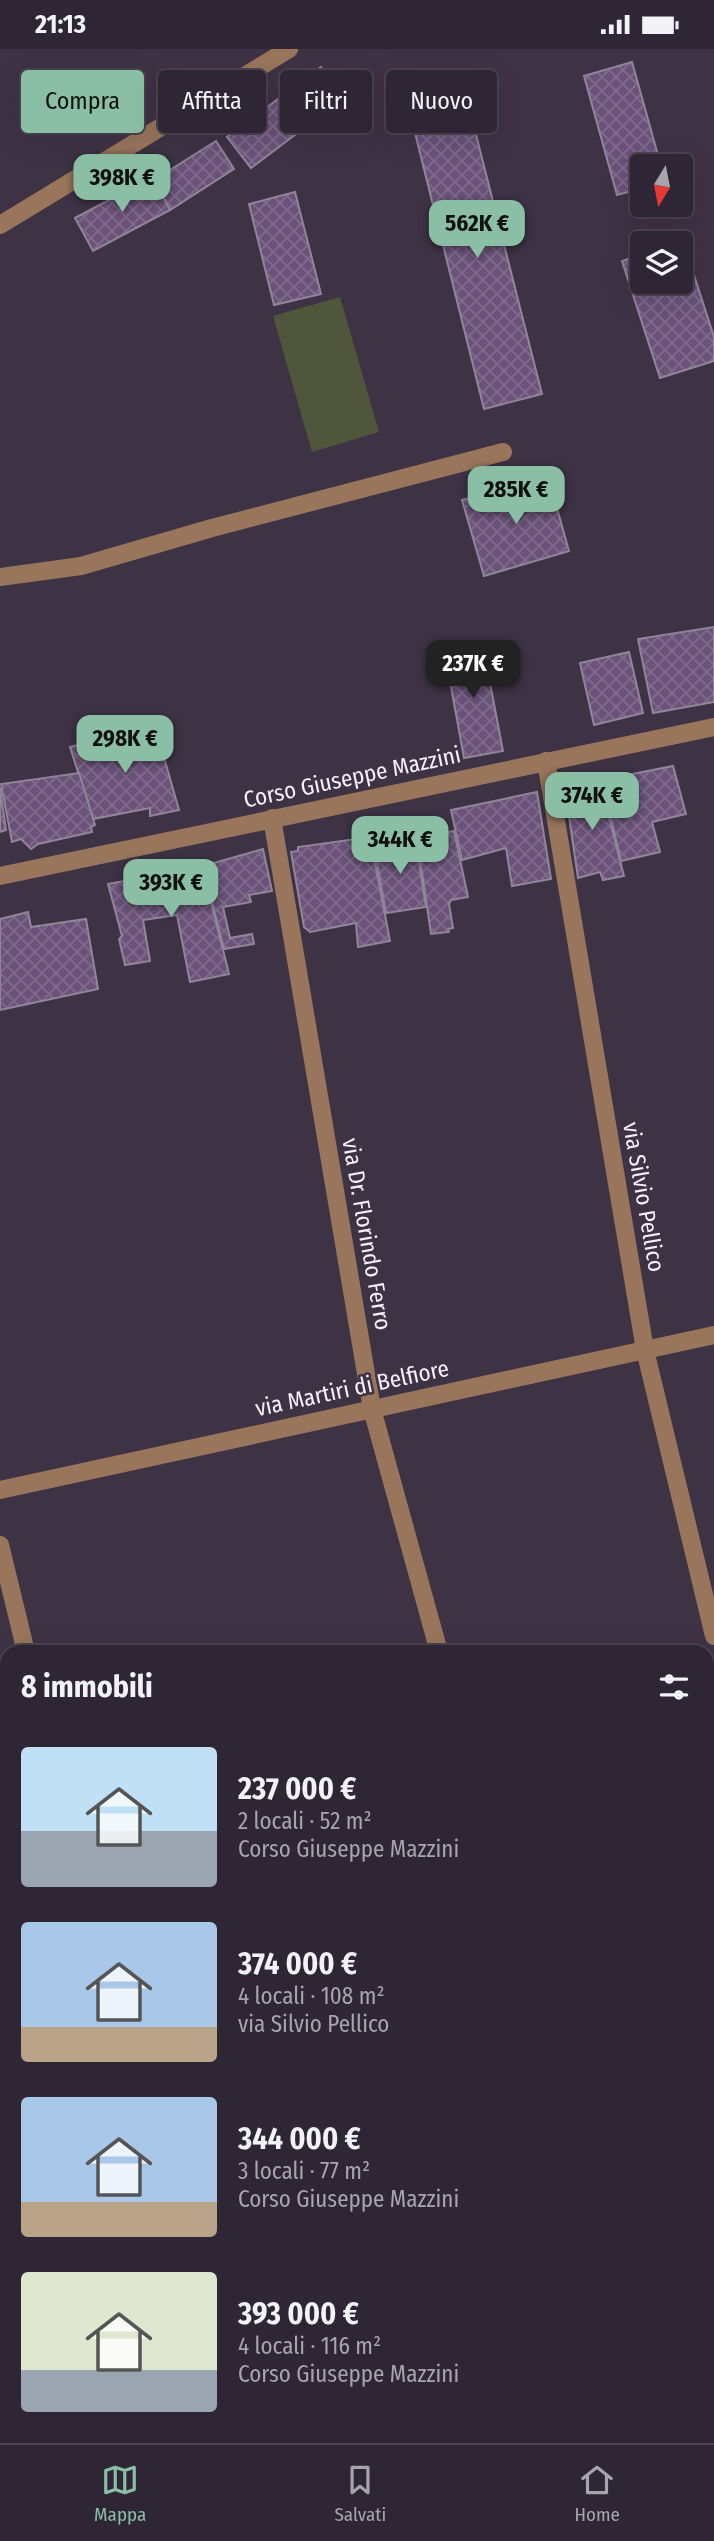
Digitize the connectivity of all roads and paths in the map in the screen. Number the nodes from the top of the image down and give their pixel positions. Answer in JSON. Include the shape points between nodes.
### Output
{"nodes":[{"id":1,"x":289,"y":49,"type":"edge"},
{"id":2,"x":0,"y":225,"type":"edge"},
{"id":3,"x":503,"y":452,"type":"dead end"},
{"id":4,"x":0,"y":577,"type":"edge"},
{"id":5,"x":714,"y":727,"type":"edge"},
{"id":6,"x":546,"y":761,"type":"junction"},
{"id":7,"x":272,"y":818,"type":"junction"},
{"id":8,"x":0,"y":876,"type":"edge"},
{"id":9,"x":714,"y":1335,"type":"edge"},
{"id":10,"x":645,"y":1350,"type":"junction"},
{"id":11,"x":372,"y":1409,"type":"junction"},
{"id":12,"x":0,"y":1490,"type":"edge"},
{"id":13,"x":0,"y":1545,"type":"edge"},
{"id":14,"x":714,"y":1636,"type":"edge"},
{"id":15,"x":24,"y":1645,"type":"edge"},
{"id":16,"x":437,"y":1645,"type":"edge"}],
"edges":[{"from":1,"to":2,"type":"street"},
{"from":3,"to":4,"type":"street","via":[[81,566]]},
{"from":5,"to":6,"type":"street","name":"Corso Giuseppe Mazzini"},
{"from":6,"to":7,"type":"street","name":"Corso Giuseppe Mazzini"},
{"from":6,"to":10,"type":"street","name":"via Silvio Pellico"},
{"from":7,"to":8,"type":"street","name":"Corso Giuseppe Mazzini"},
{"from":7,"to":11,"type":"street","name":"via Dr. Florindo Ferro"},
{"from":9,"to":10,"type":"street","name":"via Martiri di Belfiore"},
{"from":10,"to":11,"type":"street","name":"via Martiri di Belfiore"},
{"from":10,"to":14,"type":"street","name":"via Silvio Pellico"},
{"from":11,"to":12,"type":"street","name":"via Martiri di Belfiore"},
{"from":11,"to":16,"type":"street","name":"via Dr. Florindo Ferro"},
{"from":13,"to":15,"type":"street"}]}
